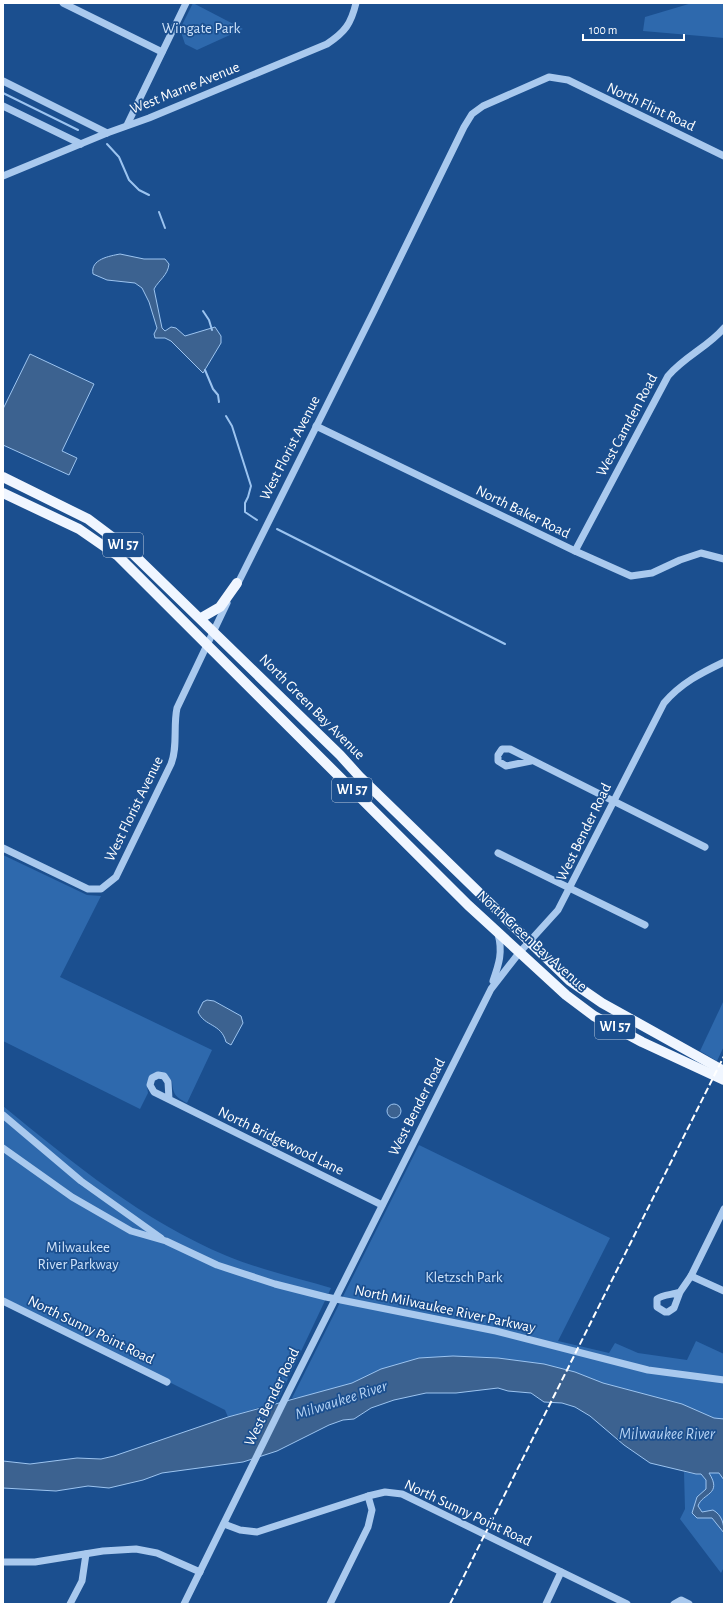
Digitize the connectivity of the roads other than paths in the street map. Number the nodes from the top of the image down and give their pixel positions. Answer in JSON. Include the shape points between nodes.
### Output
{"nodes":[{"id":1,"x":63,"y":3,"type":"edge"},
{"id":2,"x":186,"y":3,"type":"edge"},
{"id":3,"x":356,"y":3,"type":"edge"},
{"id":4,"x":162,"y":52,"type":"junction"},
{"id":5,"x":568,"y":80,"type":"joint"},
{"id":6,"x":3,"y":81,"type":"edge"},
{"id":7,"x":3,"y":106,"type":"edge"},
{"id":8,"x":127,"y":125,"type":"junction"},
{"id":9,"x":107,"y":133,"type":"junction"},
{"id":10,"x":81,"y":144,"type":"junction"},
{"id":11,"x":724,"y":156,"type":"edge"},
{"id":12,"x":3,"y":176,"type":"edge"},
{"id":13,"x":724,"y":328,"type":"edge"},
{"id":14,"x":316,"y":426,"type":"junction"},
{"id":15,"x":3,"y":476,"type":"edge"},
{"id":16,"x":3,"y":493,"type":"edge"},
{"id":17,"x":575,"y":551,"type":"junction"},
{"id":18,"x":724,"y":559,"type":"edge"},
{"id":19,"x":237,"y":583,"type":"junction"},
{"id":20,"x":201,"y":618,"type":"junction"},
{"id":21,"x":214,"y":630,"type":"junction"},
{"id":22,"x":207,"y":644,"type":"junction"},
{"id":23,"x":724,"y":662,"type":"edge"},
{"id":24,"x":265,"y":680,"type":"junction"},
{"id":25,"x":275,"y":690,"type":"junction"},
{"id":26,"x":253,"y":692,"type":"junction"},
{"id":27,"x":263,"y":702,"type":"junction"},
{"id":28,"x":531,"y":761,"type":"dead end"},
{"id":29,"x":613,"y":802,"type":"junction"},
{"id":30,"x":705,"y":847,"type":"dead end"},
{"id":31,"x":3,"y":848,"type":"edge"},
{"id":32,"x":498,"y":853,"type":"dead end"},
{"id":33,"x":570,"y":888,"type":"junction"},
{"id":34,"x":645,"y":925,"type":"dead end"},
{"id":35,"x":498,"y":934,"type":"junction"},
{"id":36,"x":529,"y":941,"type":"junction"},
{"id":37,"x":519,"y":953,"type":"junction"},
{"id":38,"x":491,"y":989,"type":"junction"},
{"id":39,"x":724,"y":1071,"type":"edge"},
{"id":40,"x":724,"y":1080,"type":"edge"},
{"id":41,"x":169,"y":1099,"type":"dead end"},
{"id":42,"x":3,"y":1114,"type":"edge"},
{"id":43,"x":3,"y":1148,"type":"edge"},
{"id":44,"x":382,"y":1205,"type":"junction"},
{"id":45,"x":724,"y":1209,"type":"edge"},
{"id":46,"x":166,"y":1241,"type":"junction"},
{"id":47,"x":691,"y":1276,"type":"junction"},
{"id":48,"x":724,"y":1291,"type":"edge"},
{"id":49,"x":680,"y":1292,"type":"dead end"},
{"id":50,"x":335,"y":1299,"type":"junction"},
{"id":51,"x":3,"y":1301,"type":"edge"},
{"id":52,"x":724,"y":1380,"type":"edge"},
{"id":53,"x":167,"y":1382,"type":"dead end"},
{"id":54,"x":368,"y":1496,"type":"junction"},
{"id":55,"x":224,"y":1524,"type":"junction"},
{"id":56,"x":86,"y":1554,"type":"junction"},
{"id":57,"x":3,"y":1562,"type":"edge"},
{"id":58,"x":200,"y":1572,"type":"junction"},
{"id":59,"x":561,"y":1572,"type":"junction"},
{"id":60,"x":70,"y":1604,"type":"edge"},
{"id":61,"x":184,"y":1604,"type":"edge"},
{"id":62,"x":330,"y":1604,"type":"edge"},
{"id":63,"x":546,"y":1604,"type":"edge"},
{"id":64,"x":627,"y":1604,"type":"edge"},
{"id":65,"x":674,"y":1604,"type":"edge"},
{"id":66,"x":689,"y":1604,"type":"edge"}],
"edges":[{"from":1,"to":4,"type":"street"},
{"from":2,"to":4,"type":"street"},
{"from":3,"to":8,"type":"street","name":"West Marne Avenue","via":[[349,24],[341,35],[327,44]]},
{"from":4,"to":8,"type":"street"},
{"from":5,"to":11,"type":"street","name":"North Flint Road"},
{"from":5,"to":14,"type":"street","name":"West Florist Avenue","via":[[550,78],[483,106],[467,121]]},
{"from":6,"to":9,"type":"street"},
{"from":7,"to":10,"type":"street"},
{"from":8,"to":9,"type":"street","name":"West Marne Avenue"},
{"from":9,"to":10,"type":"street","name":"West Marne Avenue"},
{"from":10,"to":12,"type":"street","name":"West Marne Avenue"},
{"from":13,"to":17,"type":"street","name":"West Camden Road","via":[[716,338],[679,363],[668,376]]},
{"from":14,"to":17,"type":"street","name":"North Baker Road"},
{"from":14,"to":19,"type":"street","name":"West Florist Avenue"},
{"from":15,"to":20,"type":"main road","name":"North Green Bay Avenue","number":"WI 57","via":[[88,519],[128,549]]},
{"from":16,"to":22,"type":"main road","name":"North Green Bay Avenue","number":"WI 57","via":[[79,529],[118,556]]},
{"from":17,"to":18,"type":"street","name":"North Baker Road","via":[[631,576],[652,573],[701,553]]},
{"from":19,"to":20,"type":"main road","via":[[220,607]]},
{"from":19,"to":21,"type":"street","name":"West Florist Avenue"},
{"from":20,"to":21,"type":"main road","name":"North Green Bay Avenue","number":"WI 57"},
{"from":21,"to":22,"type":"street","name":"West Florist Avenue"},
{"from":21,"to":24,"type":"main road","name":"North Green Bay Avenue","number":"WI 57"},
{"from":22,"to":26,"type":"main road","name":"North Green Bay Avenue","number":"WI 57"},
{"from":22,"to":31,"type":"street","name":"West Florist Avenue","via":[[177,708],[171,764],[116,877],[101,889],[88,889]]},
{"from":23,"to":29,"type":"street","name":"West Bender Road","via":[[691,678],[664,703]]},
{"from":24,"to":25,"type":"main road","name":"North Green Bay Avenue","number":"WI 57"},
{"from":24,"to":26,"type":"main road"},
{"from":25,"to":27,"type":"main road"},
{"from":25,"to":36,"type":"main road","name":"North Green Bay Avenue","number":"WI 57","via":[[359,776]]},
{"from":26,"to":27,"type":"main road","name":"North Green Bay Avenue","number":"WI 57"},
{"from":27,"to":35,"type":"main road","name":"North Green Bay Avenue","number":"WI 57"},
{"from":28,"to":29,"type":"street"},
{"from":29,"to":30,"type":"street"},
{"from":29,"to":33,"type":"street","name":"West Bender Road"},
{"from":32,"to":33,"type":"street"},
{"from":33,"to":34,"type":"street"},
{"from":33,"to":36,"type":"street","name":"West Bender Road","via":[[551,920]]},
{"from":35,"to":37,"type":"main road","name":"North Green Bay Avenue","number":"WI 57"},
{"from":35,"to":38,"type":"street","via":[[501,957]]},
{"from":36,"to":37,"type":"street","name":"West Bender Road"},
{"from":36,"to":39,"type":"main road","name":"North Green Bay Avenue","number":"WI 57","via":[[570,981],[602,1003]]},
{"from":37,"to":38,"type":"street","name":"West Bender Road"},
{"from":37,"to":40,"type":"main road","name":"North Green Bay Avenue","number":"WI 57","via":[[594,1016],[642,1042]]},
{"from":38,"to":44,"type":"street","name":"West Bender Road"},
{"from":41,"to":44,"type":"street","name":"North Bridgewood Lane"},
{"from":42,"to":46,"type":"street","name":"North Milwaukee River Parkway","via":[[81,1181]]},
{"from":43,"to":46,"type":"street","name":"North Milwaukee River Parkway","via":[[46,1180],[100,1214],[132,1231]]},
{"from":44,"to":50,"type":"street","name":"West Bender Road"},
{"from":45,"to":47,"type":"street"},
{"from":46,"to":50,"type":"street","name":"North Milwaukee River Parkway","via":[[245,1274]]},
{"from":47,"to":48,"type":"street"},
{"from":47,"to":49,"type":"street"},
{"from":50,"to":52,"type":"street","name":"North Milwaukee River Parkway","via":[[496,1331],[648,1370]]},
{"from":50,"to":55,"type":"street","name":"West Bender Road"},
{"from":51,"to":53,"type":"street","name":"North Sunny Point Road"},
{"from":54,"to":55,"type":"street","name":"North Sunny Point Road","via":[[257,1532],[240,1530]]},
{"from":54,"to":59,"type":"street","name":"North Sunny Point Road","via":[[384,1492],[402,1494]]},
{"from":54,"to":62,"type":"street","via":[[372,1510],[368,1527]]},
{"from":55,"to":58,"type":"street","name":"West Bender Road"},
{"from":56,"to":57,"type":"street","via":[[35,1562]]},
{"from":56,"to":58,"type":"street","via":[[124,1549],[148,1550]]},
{"from":56,"to":60,"type":"street","via":[[82,1581]]},
{"from":58,"to":61,"type":"street","name":"West Bender Road"},
{"from":59,"to":63,"type":"street"},
{"from":59,"to":64,"type":"street","name":"North Sunny Point Road"},
{"from":65,"to":66,"type":"street","via":[[681,1600]]}]}
